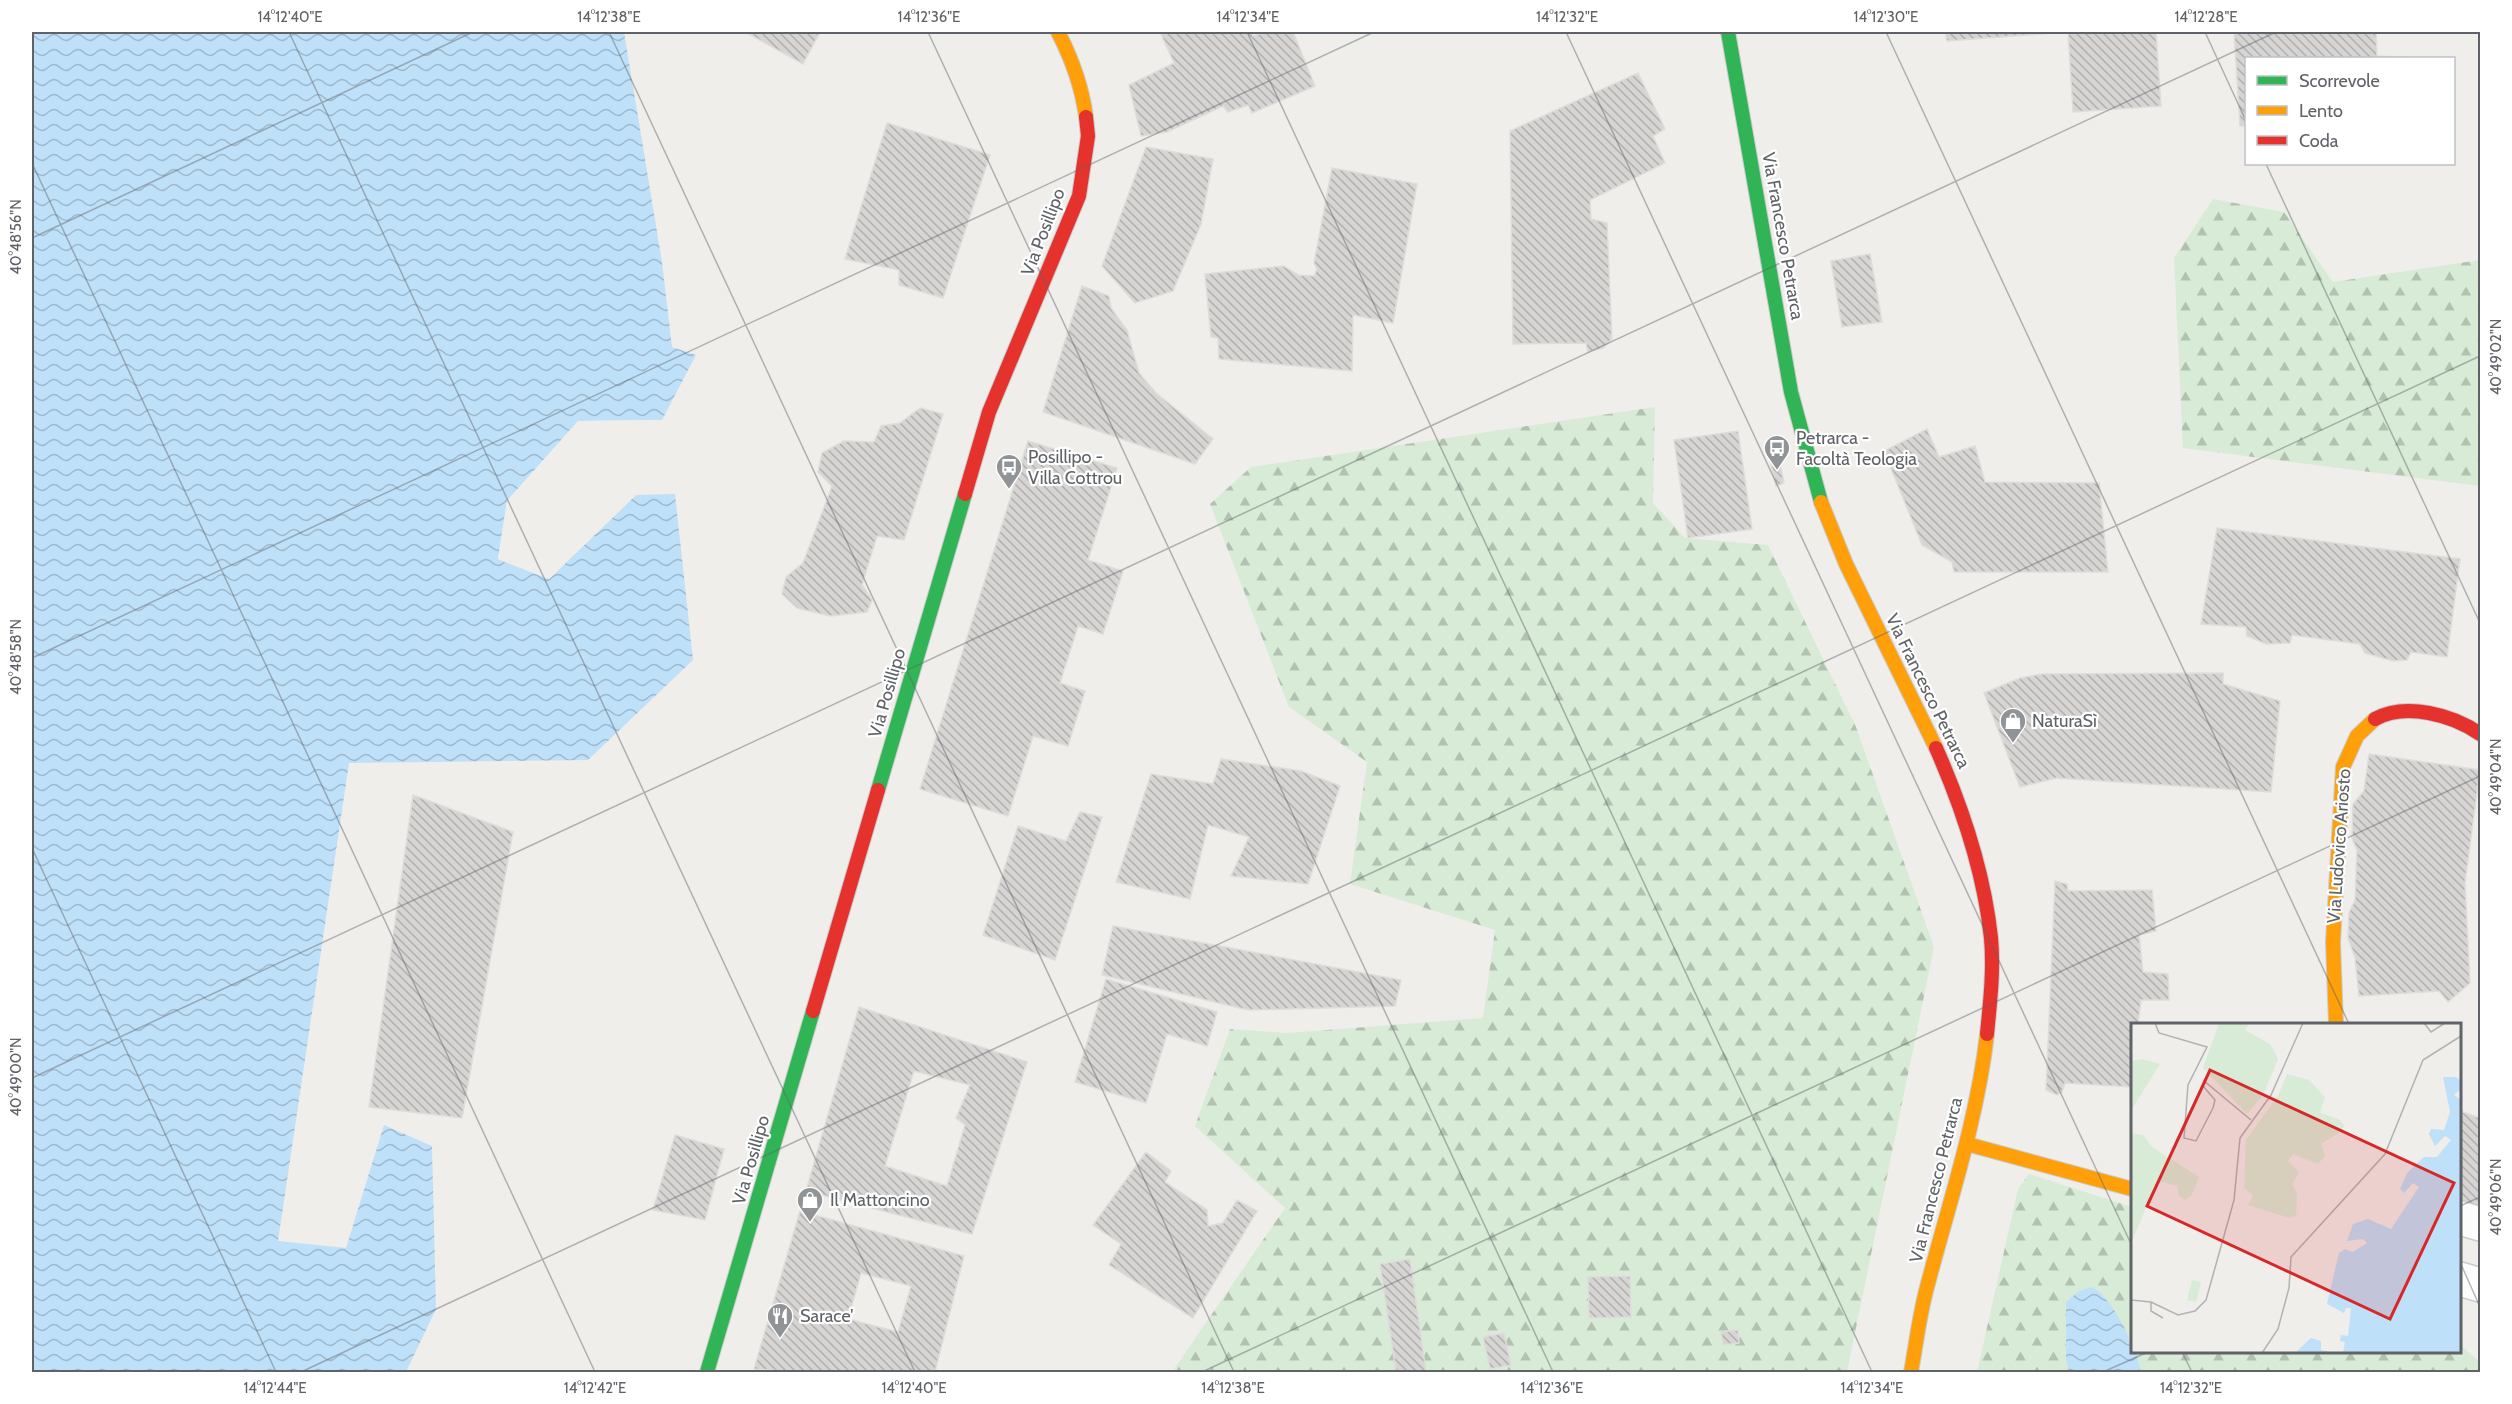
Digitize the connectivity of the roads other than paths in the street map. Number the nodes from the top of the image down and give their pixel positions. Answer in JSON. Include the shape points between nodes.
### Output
{"nodes":[{"id":1,"x":1058,"y":32,"type":"edge"},
{"id":2,"x":1728,"y":32,"type":"edge"},
{"id":3,"x":2481,"y":734,"type":"edge"},
{"id":4,"x":2336,"y":1023,"type":"edge"},
{"id":5,"x":1967,"y":1144,"type":"junction"},
{"id":6,"x":2131,"y":1188,"type":"edge"},
{"id":7,"x":2461,"y":1218,"type":"edge"},
{"id":8,"x":2481,"y":1224,"type":"edge"},
{"id":9,"x":2461,"y":1279,"type":"edge"},
{"id":10,"x":2481,"y":1285,"type":"edge"},
{"id":11,"x":707,"y":1372,"type":"edge"},
{"id":12,"x":1911,"y":1372,"type":"edge"}],
"edges":[{"from":1,"to":11,"type":"street","name":"Via Posillipo","via":[[1083,94],[1088,136],[1079,196],[988,412]]},
{"from":2,"to":5,"type":"street","name":"Via Francesco Petrarca","via":[[1791,392],[1825,515],[1925,722],[1956,794],[1978,863],[1991,939],[1991,996],[1983,1066]]},
{"from":3,"to":4,"type":"street","name":"Via Ludovico Ariosto","via":[[2467,724],[2419,711],[2391,711],[2365,725],[2349,746],[2343,767],[2333,942]]},
{"from":5,"to":6,"type":"street"},
{"from":5,"to":12,"type":"street","name":"Via Francesco Petrarca","via":[[1925,1294]]},
{"from":7,"to":8,"type":"street"},
{"from":9,"to":10,"type":"street"}]}
